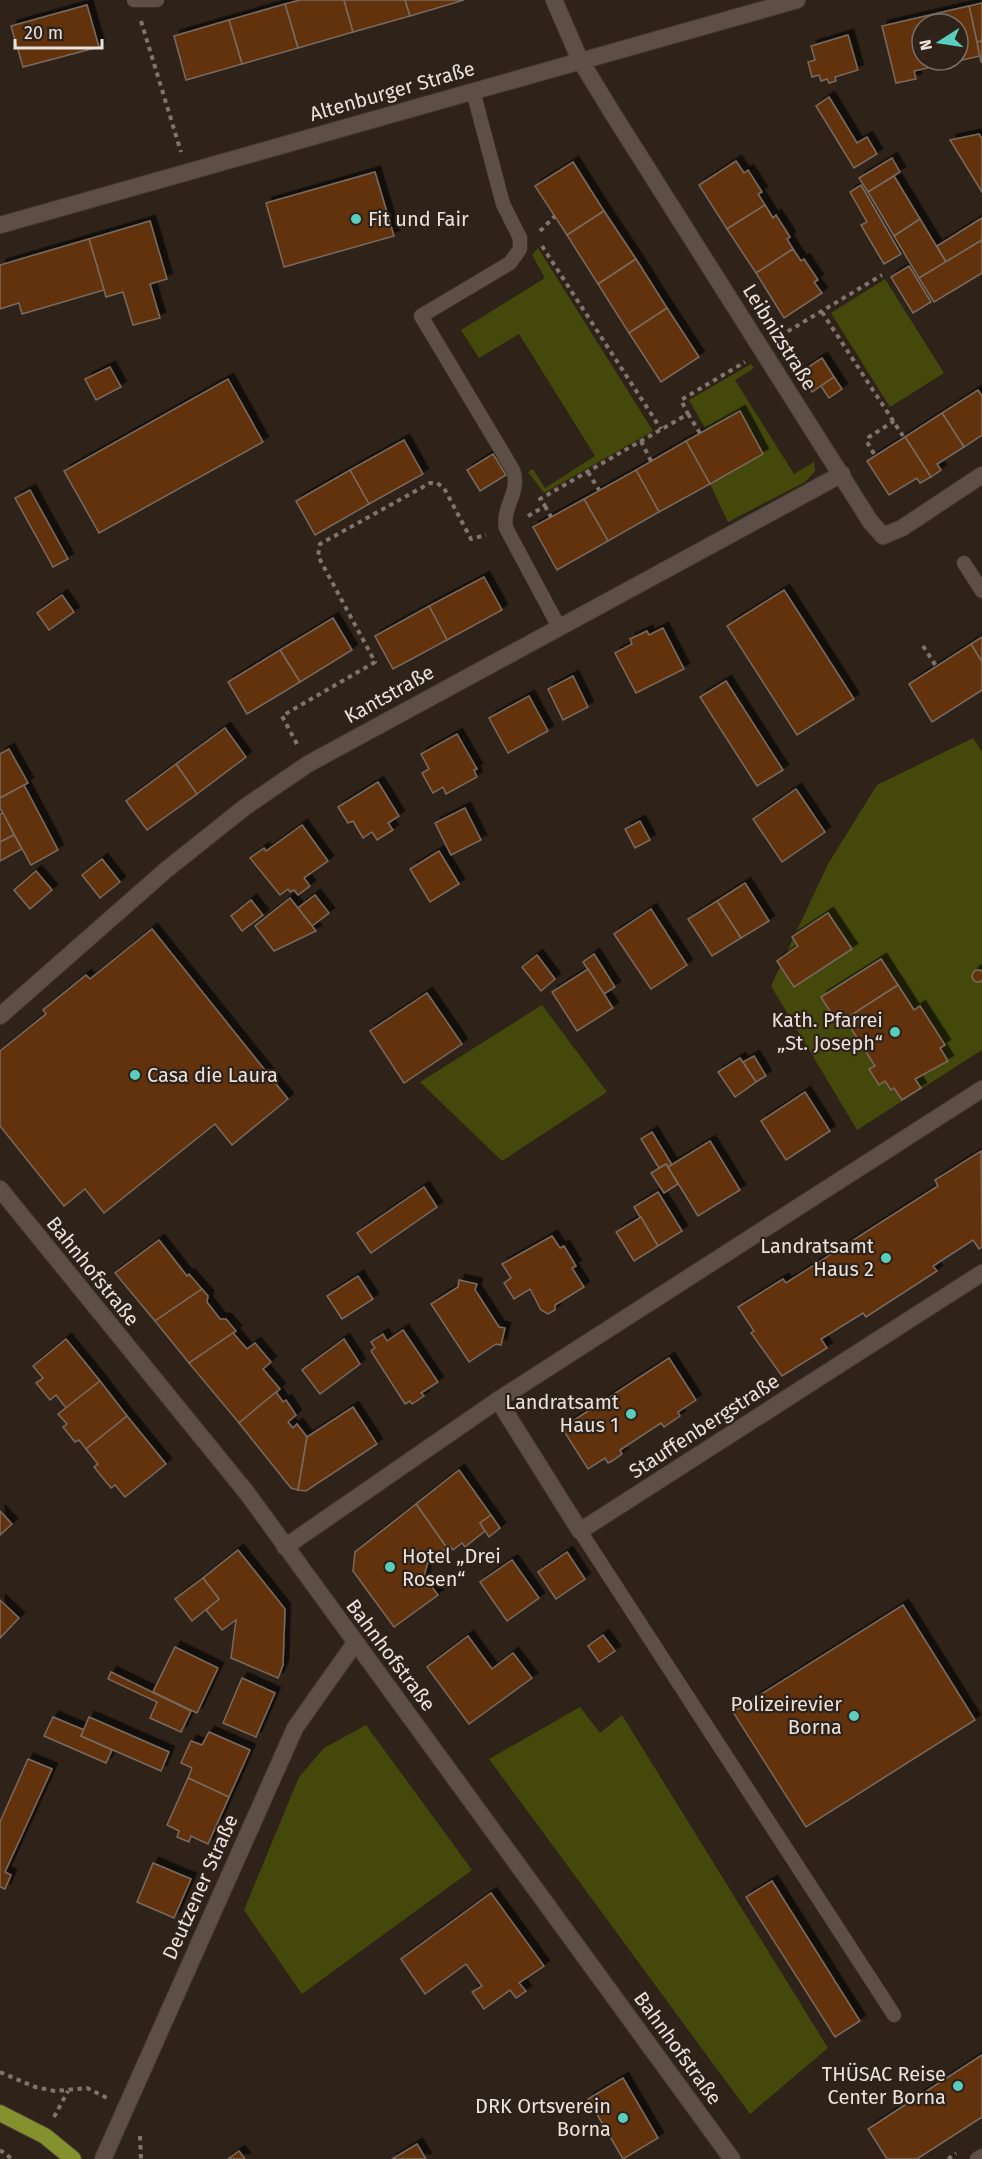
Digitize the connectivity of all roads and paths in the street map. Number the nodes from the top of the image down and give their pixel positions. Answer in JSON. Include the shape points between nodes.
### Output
{"nodes":[{"id":1,"x":157,"y":0,"type":"edge"},
{"id":2,"x":554,"y":0,"type":"edge"},
{"id":3,"x":797,"y":0,"type":"edge"},
{"id":4,"x":136,"y":5,"type":"edge"},
{"id":5,"x":580,"y":60,"type":"junction"},
{"id":6,"x":473,"y":90,"type":"junction"},
{"id":7,"x":187,"y":172,"type":"junction"},
{"id":8,"x":555,"y":216,"type":"dead end"},
{"id":9,"x":0,"y":225,"type":"edge"},
{"id":10,"x":535,"y":235,"type":"junction"},
{"id":11,"x":520,"y":238,"type":"junction"},
{"id":12,"x":882,"y":275,"type":"dead end"},
{"id":13,"x":822,"y":312,"type":"junction"},
{"id":14,"x":763,"y":351,"type":"junction"},
{"id":15,"x":688,"y":414,"type":"junction"},
{"id":16,"x":894,"y":421,"type":"junction"},
{"id":17,"x":661,"y":429,"type":"junction"},
{"id":18,"x":700,"y":433,"type":"dead end"},
{"id":19,"x":903,"y":436,"type":"dead end"},
{"id":20,"x":640,"y":441,"type":"junction"},
{"id":21,"x":874,"y":454,"type":"dead end"},
{"id":22,"x":651,"y":461,"type":"dead end"},
{"id":23,"x":588,"y":472,"type":"junction"},
{"id":24,"x":842,"y":474,"type":"junction"},
{"id":25,"x":982,"y":475,"type":"edge"},
{"id":26,"x":599,"y":490,"type":"dead end"},
{"id":27,"x":545,"y":506,"type":"junction"},
{"id":28,"x":551,"y":517,"type":"dead end"},
{"id":29,"x":506,"y":528,"type":"junction"},
{"id":30,"x":964,"y":564,"type":"dead end"},
{"id":31,"x":982,"y":591,"type":"edge"},
{"id":32,"x":559,"y":627,"type":"junction"},
{"id":33,"x":923,"y":646,"type":"dead end"},
{"id":34,"x":936,"y":666,"type":"dead end"},
{"id":35,"x":308,"y":764,"type":"junction"},
{"id":36,"x":0,"y":1016,"type":"edge"},
{"id":37,"x":982,"y":1089,"type":"edge"},
{"id":38,"x":0,"y":1189,"type":"edge"},
{"id":39,"x":982,"y":1273,"type":"edge"},
{"id":40,"x":498,"y":1400,"type":"junction"},
{"id":41,"x":580,"y":1531,"type":"junction"},
{"id":42,"x":285,"y":1547,"type":"junction"},
{"id":43,"x":355,"y":1643,"type":"junction"},
{"id":44,"x":894,"y":2015,"type":"dead end"},
{"id":45,"x":0,"y":2073,"type":"edge"},
{"id":46,"x":124,"y":2107,"type":"junction"},
{"id":47,"x":0,"y":2113,"type":"edge"},
{"id":48,"x":0,"y":2150,"type":"edge"},
{"id":49,"x":982,"y":2156,"type":"edge"},
{"id":50,"x":12,"y":2159,"type":"edge"},
{"id":51,"x":73,"y":2159,"type":"edge"},
{"id":52,"x":103,"y":2159,"type":"edge"},
{"id":53,"x":141,"y":2159,"type":"edge"},
{"id":54,"x":732,"y":2159,"type":"edge"},
{"id":55,"x":977,"y":2159,"type":"edge"}],
"edges":[{"from":1,"to":4,"type":"lane"},
{"from":2,"to":5,"type":"street","name":"Leibnizstraße"},
{"from":3,"to":5,"type":"street","name":"Altenburger Straße"},
{"from":4,"to":7,"type":"path"},
{"from":5,"to":6,"type":"street","name":"Altenburger Straße"},
{"from":5,"to":14,"type":"street","name":"Leibnizstraße"},
{"from":6,"to":7,"type":"street","name":"Altenburger Straße"},
{"from":6,"to":11,"type":"lane","via":[[503,204]]},
{"from":7,"to":9,"type":"street","name":"Altenburger Straße"},
{"from":8,"to":10,"type":"path"},
{"from":10,"to":11,"type":"path"},
{"from":10,"to":17,"type":"path"},
{"from":11,"to":29,"type":"lane","via":[[520,249],[510,263],[421,316],[513,470],[516,491],[504,517]]},
{"from":12,"to":13,"type":"path"},
{"from":13,"to":14,"type":"path","via":[[775,339]]},
{"from":13,"to":16,"type":"path"},
{"from":14,"to":15,"type":"path","via":[[681,400]]},
{"from":14,"to":24,"type":"street","name":"Leibnizstraße"},
{"from":15,"to":17,"type":"path"},
{"from":15,"to":18,"type":"path"},
{"from":16,"to":19,"type":"path"},
{"from":16,"to":21,"type":"path","via":[[869,437],[867,442]]},
{"from":17,"to":20,"type":"path"},
{"from":20,"to":22,"type":"path"},
{"from":20,"to":23,"type":"path"},
{"from":23,"to":26,"type":"path"},
{"from":23,"to":27,"type":"path","via":[[540,499]]},
{"from":24,"to":25,"type":"street","name":"Leibnizstraße","via":[[870,521],[884,536]]},
{"from":24,"to":32,"type":"street","name":"Kantstraße"},
{"from":27,"to":28,"type":"path"},
{"from":27,"to":29,"type":"path"},
{"from":29,"to":32,"type":"lane"},
{"from":29,"to":35,"type":"path","via":[[471,539],[444,488],[430,483],[320,544],[318,556],[375,662],[282,716]]},
{"from":30,"to":31,"type":"lane"},
{"from":32,"to":35,"type":"street","name":"Kantstraße"},
{"from":33,"to":34,"type":"path"},
{"from":35,"to":36,"type":"street","name":"Kantstraße","via":[[245,807],[166,870]]},
{"from":37,"to":40,"type":"street"},
{"from":38,"to":42,"type":"street","name":"Bahnhofstraße","via":[[240,1484]]},
{"from":39,"to":41,"type":"street","name":"Stauffenbergstraße"},
{"from":40,"to":41,"type":"street"},
{"from":40,"to":42,"type":"street"},
{"from":41,"to":44,"type":"lane"},
{"from":42,"to":43,"type":"street","name":"Bahnhofstraße"},
{"from":43,"to":46,"type":"street","name":"Deutzener Straße","via":[[296,1728]]},
{"from":43,"to":54,"type":"street","name":"Bahnhofstraße"},
{"from":45,"to":46,"type":"path","via":[[55,2091],[87,2088]]},
{"from":46,"to":52,"type":"street","name":"Deutzener Straße"},
{"from":46,"to":53,"type":"path","via":[[145,2118],[140,2130]]},
{"from":47,"to":51,"type":"main road","via":[[45,2136]]},
{"from":48,"to":50,"type":"path"},
{"from":49,"to":55,"type":"lane"}]}
